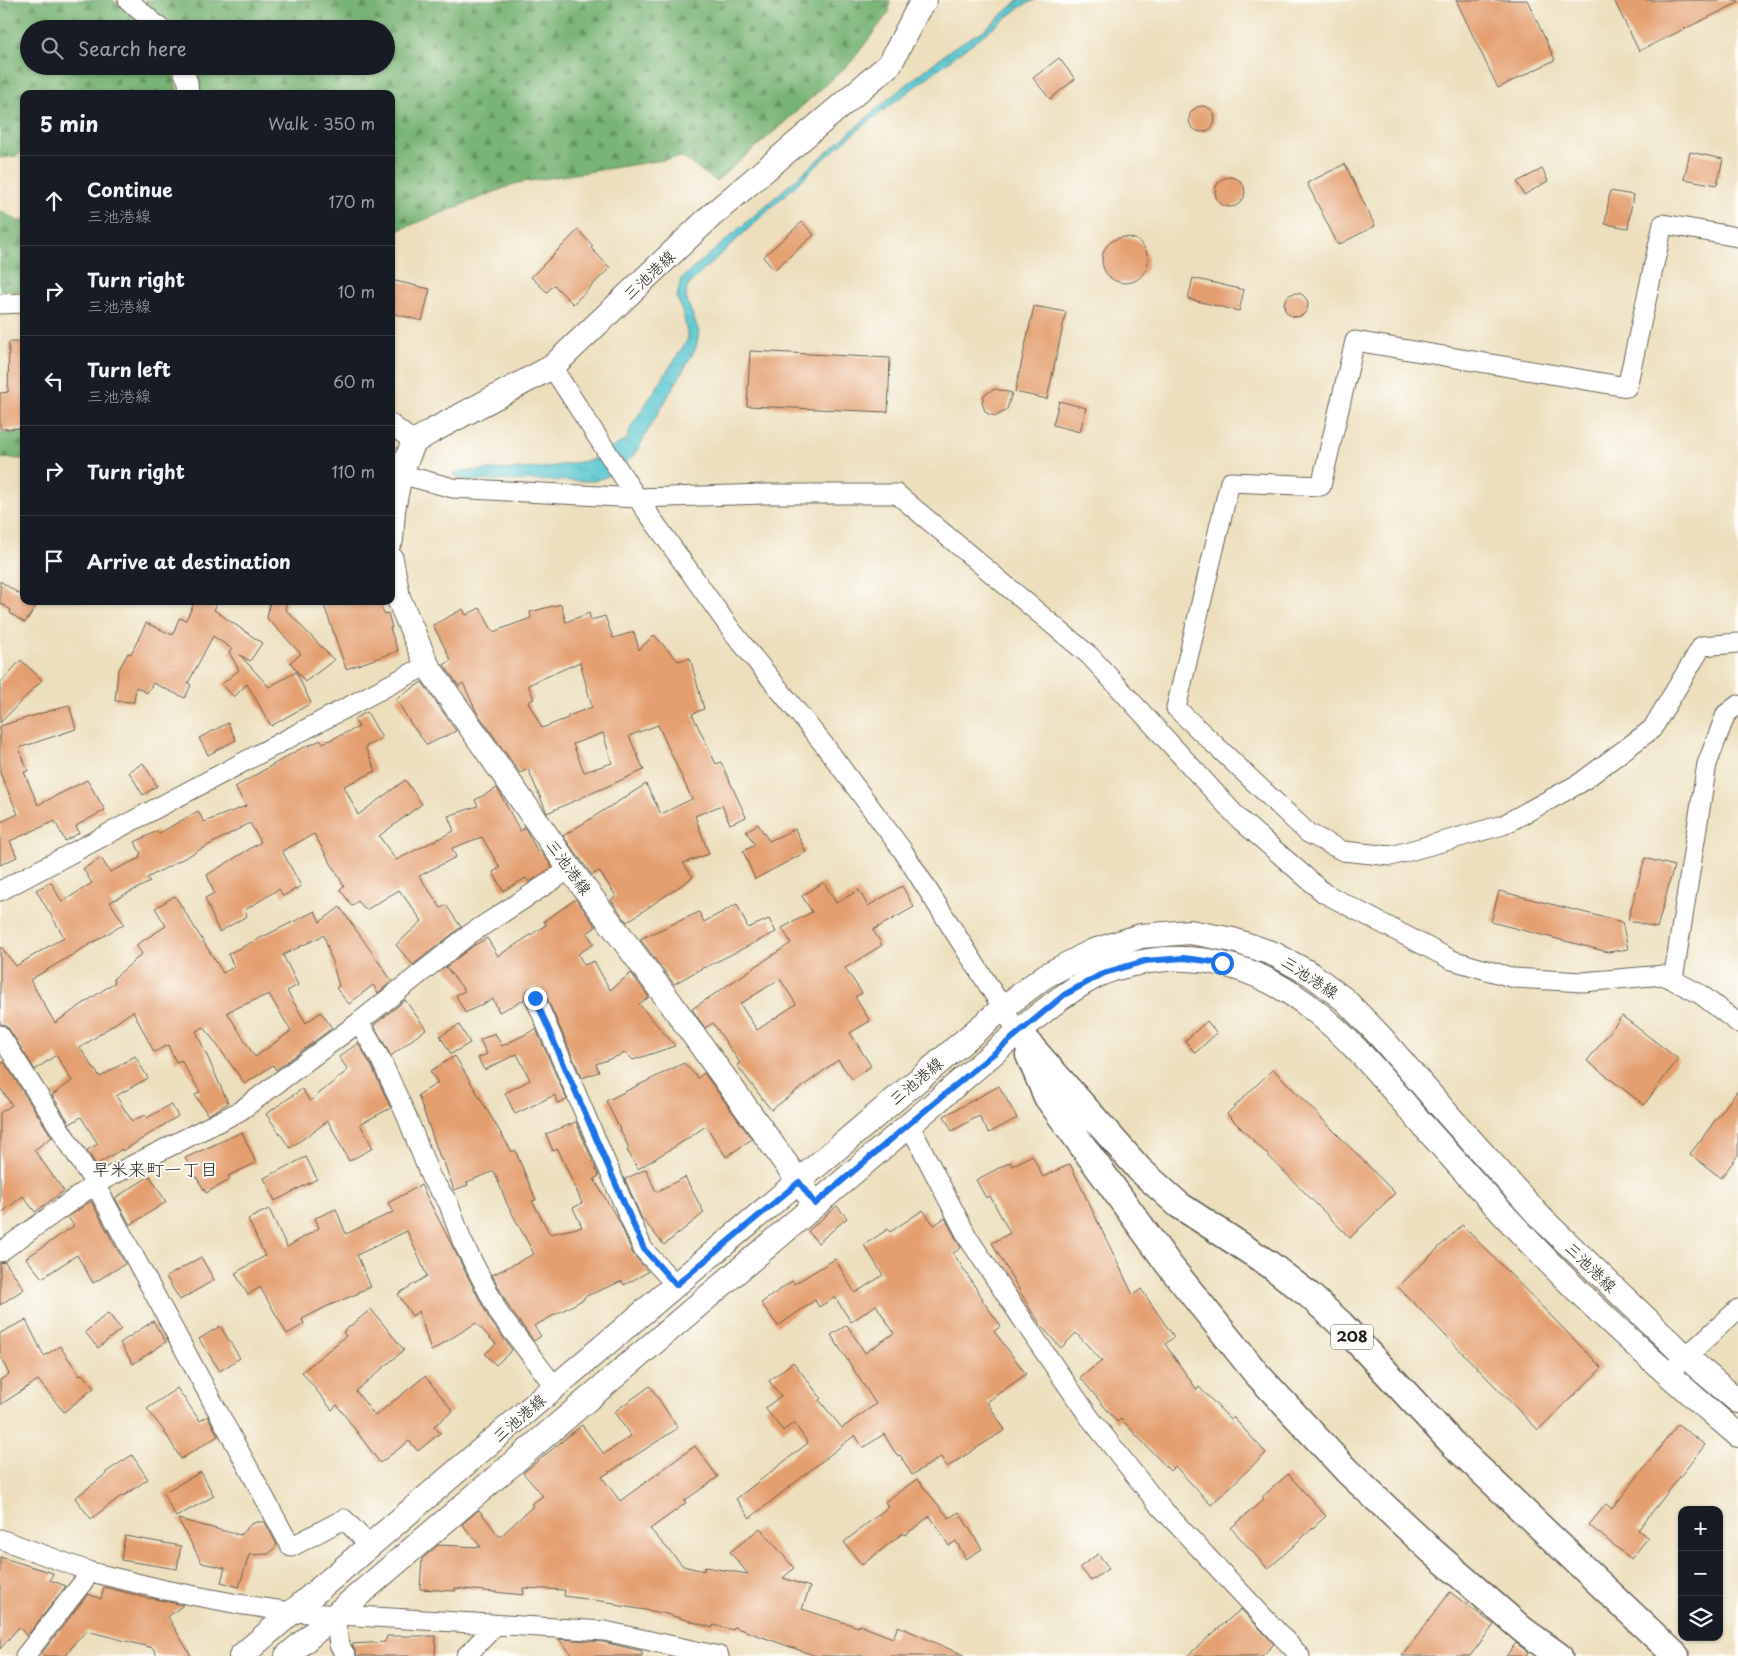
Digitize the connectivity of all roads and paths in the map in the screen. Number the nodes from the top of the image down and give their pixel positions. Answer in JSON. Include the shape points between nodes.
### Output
{"nodes":[{"id":1,"x":128,"y":0,"type":"edge"},
{"id":2,"x":920,"y":4,"type":"edge"},
{"id":3,"x":151,"y":20,"type":"edge"},
{"id":4,"x":185,"y":75,"type":"edge"},
{"id":5,"x":189,"y":90,"type":"edge"},
{"id":6,"x":1738,"y":237,"type":"edge"},
{"id":7,"x":20,"y":303,"type":"edge"},
{"id":8,"x":0,"y":304,"type":"edge"},
{"id":9,"x":552,"y":367,"type":"junction"},
{"id":10,"x":395,"y":427,"type":"edge"},
{"id":11,"x":414,"y":442,"type":"junction"},
{"id":12,"x":400,"y":474,"type":"junction"},
{"id":13,"x":637,"y":498,"type":"junction"},
{"id":14,"x":395,"y":500,"type":"edge"},
{"id":15,"x":395,"y":581,"type":"edge"},
{"id":16,"x":1738,"y":643,"type":"edge"},
{"id":17,"x":427,"y":665,"type":"junction"},
{"id":18,"x":1738,"y":705,"type":"edge"},
{"id":19,"x":570,"y":869,"type":"junction"},
{"id":20,"x":0,"y":892,"type":"edge"},
{"id":21,"x":1673,"y":980,"type":"junction"},
{"id":22,"x":535,"y":998,"type":"dead end"},
{"id":23,"x":1003,"y":1008,"type":"junction"},
{"id":24,"x":359,"y":1022,"type":"junction"},
{"id":25,"x":1738,"y":1023,"type":"edge"},
{"id":26,"x":1018,"y":1032,"type":"junction"},
{"id":27,"x":0,"y":1035,"type":"edge"},
{"id":28,"x":909,"y":1124,"type":"junction"},
{"id":29,"x":799,"y":1182,"type":"junction"},
{"id":30,"x":95,"y":1184,"type":"junction"},
{"id":31,"x":815,"y":1204,"type":"junction"},
{"id":32,"x":0,"y":1252,"type":"edge"},
{"id":33,"x":676,"y":1285,"type":"junction"},
{"id":34,"x":1738,"y":1309,"type":"edge"},
{"id":35,"x":1685,"y":1356,"type":"junction"},
{"id":36,"x":1668,"y":1375,"type":"junction"},
{"id":37,"x":555,"y":1386,"type":"junction"},
{"id":38,"x":1738,"y":1402,"type":"edge"},
{"id":39,"x":1738,"y":1435,"type":"edge"},
{"id":40,"x":0,"y":1539,"type":"edge"},
{"id":41,"x":370,"y":1546,"type":"junction"},
{"id":42,"x":91,"y":1572,"type":"junction"},
{"id":43,"x":291,"y":1612,"type":"junction"},
{"id":44,"x":335,"y":1615,"type":"junction"},
{"id":45,"x":496,"y":1625,"type":"junction"},
{"id":46,"x":709,"y":1655,"type":"edge"},
{"id":47,"x":25,"y":1656,"type":"edge"},
{"id":48,"x":241,"y":1656,"type":"edge"},
{"id":49,"x":287,"y":1656,"type":"edge"},
{"id":50,"x":346,"y":1656,"type":"edge"},
{"id":51,"x":466,"y":1656,"type":"edge"},
{"id":52,"x":1300,"y":1656,"type":"edge"},
{"id":53,"x":1559,"y":1656,"type":"edge"},
{"id":54,"x":1676,"y":1656,"type":"edge"}],
"edges":[{"from":1,"to":3,"type":"street"},
{"from":2,"to":9,"type":"main road","name":"三池港線","via":[[890,64],[712,215]]},
{"from":4,"to":5,"type":"street"},
{"from":6,"to":16,"type":"street","via":[[1663,224],[1627,387],[1355,341],[1321,486],[1230,482],[1176,708],[1308,833],[1343,851],[1391,856],[1503,825],[1580,783],[1652,729],[1702,646]]},
{"from":7,"to":8,"type":"street"},
{"from":9,"to":11,"type":"main road","name":"三池港線"},
{"from":9,"to":13,"type":"street"},
{"from":10,"to":11,"type":"street"},
{"from":11,"to":12,"type":"main road"},
{"from":12,"to":13,"type":"street","via":[[453,488]]},
{"from":12,"to":14,"type":"main road"},
{"from":13,"to":21,"type":"street","via":[[897,494],[1090,656],[1239,820],[1324,893],[1452,960],[1514,978],[1583,982],[1663,975]]},
{"from":13,"to":23,"type":"street","via":[[732,631],[825,746],[903,851]]},
{"from":15,"to":17,"type":"main road","name":"三池港線","via":[[398,597]]},
{"from":17,"to":19,"type":"main road","name":"三池港線"},
{"from":17,"to":20,"type":"street"},
{"from":18,"to":21,"type":"street","via":[[1726,714],[1707,764]]},
{"from":19,"to":24,"type":"street","via":[[470,934]]},
{"from":19,"to":29,"type":"main road","name":"三池港線"},
{"from":21,"to":25,"type":"street","via":[[1700,994]]},
{"from":22,"to":33,"type":"street","via":[[644,1249]]},
{"from":23,"to":26,"type":"street"},
{"from":23,"to":29,"type":"main road","name":"三池港線"},
{"from":23,"to":35,"type":"main road","name":"三池港線","via":[[1045,976],[1091,952],[1141,936],[1190,932],[1233,940],[1274,954],[1311,974],[1345,1000],[1541,1218]]},
{"from":24,"to":30,"type":"street","via":[[240,1110]]},
{"from":24,"to":37,"type":"street","via":[[382,1062],[431,1178],[448,1202],[462,1241],[500,1315]]},
{"from":26,"to":28,"type":"main road","name":"三池港線"},
{"from":26,"to":36,"type":"main road","name":"三池港線","via":[[1064,995],[1096,977],[1145,961],[1184,958],[1222,963],[1261,977],[1295,995],[1329,1021],[1521,1233]]},
{"from":26,"to":53,"type":"highway","via":[[1047,1096],[1168,1265],[1256,1373],[1347,1471],[1425,1545],[1523,1630]]},
{"from":26,"to":54,"type":"highway","number":"208","via":[[1140,1170],[1179,1205],[1269,1264],[1341,1324],[1453,1444]]},
{"from":27,"to":30,"type":"street"},
{"from":28,"to":31,"type":"main road","name":"三池港線"},
{"from":28,"to":52,"type":"street","via":[[968,1238],[1090,1418],[1157,1503]]},
{"from":29,"to":31,"type":"main road","name":"三池港線"},
{"from":29,"to":33,"type":"main road","name":"三池港線"},
{"from":30,"to":32,"type":"street"},
{"from":30,"to":41,"type":"street","via":[[291,1547],[344,1519]]},
{"from":31,"to":44,"type":"main road","name":"三池港線"},
{"from":33,"to":37,"type":"main road","name":"三池港線"},
{"from":34,"to":35,"type":"street"},
{"from":35,"to":36,"type":"street"},
{"from":35,"to":38,"type":"main road","name":"三池港線"},
{"from":36,"to":39,"type":"main road","name":"三池港線"},
{"from":37,"to":41,"type":"main road","name":"三池港線"},
{"from":40,"to":42,"type":"street"},
{"from":41,"to":43,"type":"main road","name":"三池港線"},
{"from":42,"to":43,"type":"street","via":[[165,1590]]},
{"from":42,"to":47,"type":"street"},
{"from":43,"to":44,"type":"street"},
{"from":43,"to":48,"type":"main road","name":"三池港線"},
{"from":44,"to":45,"type":"street"},
{"from":44,"to":49,"type":"main road","name":"三池港線"},
{"from":44,"to":50,"type":"street","via":[[339,1645]]},
{"from":45,"to":46,"type":"street","via":[[605,1631]]},
{"from":45,"to":51,"type":"street"}]}
